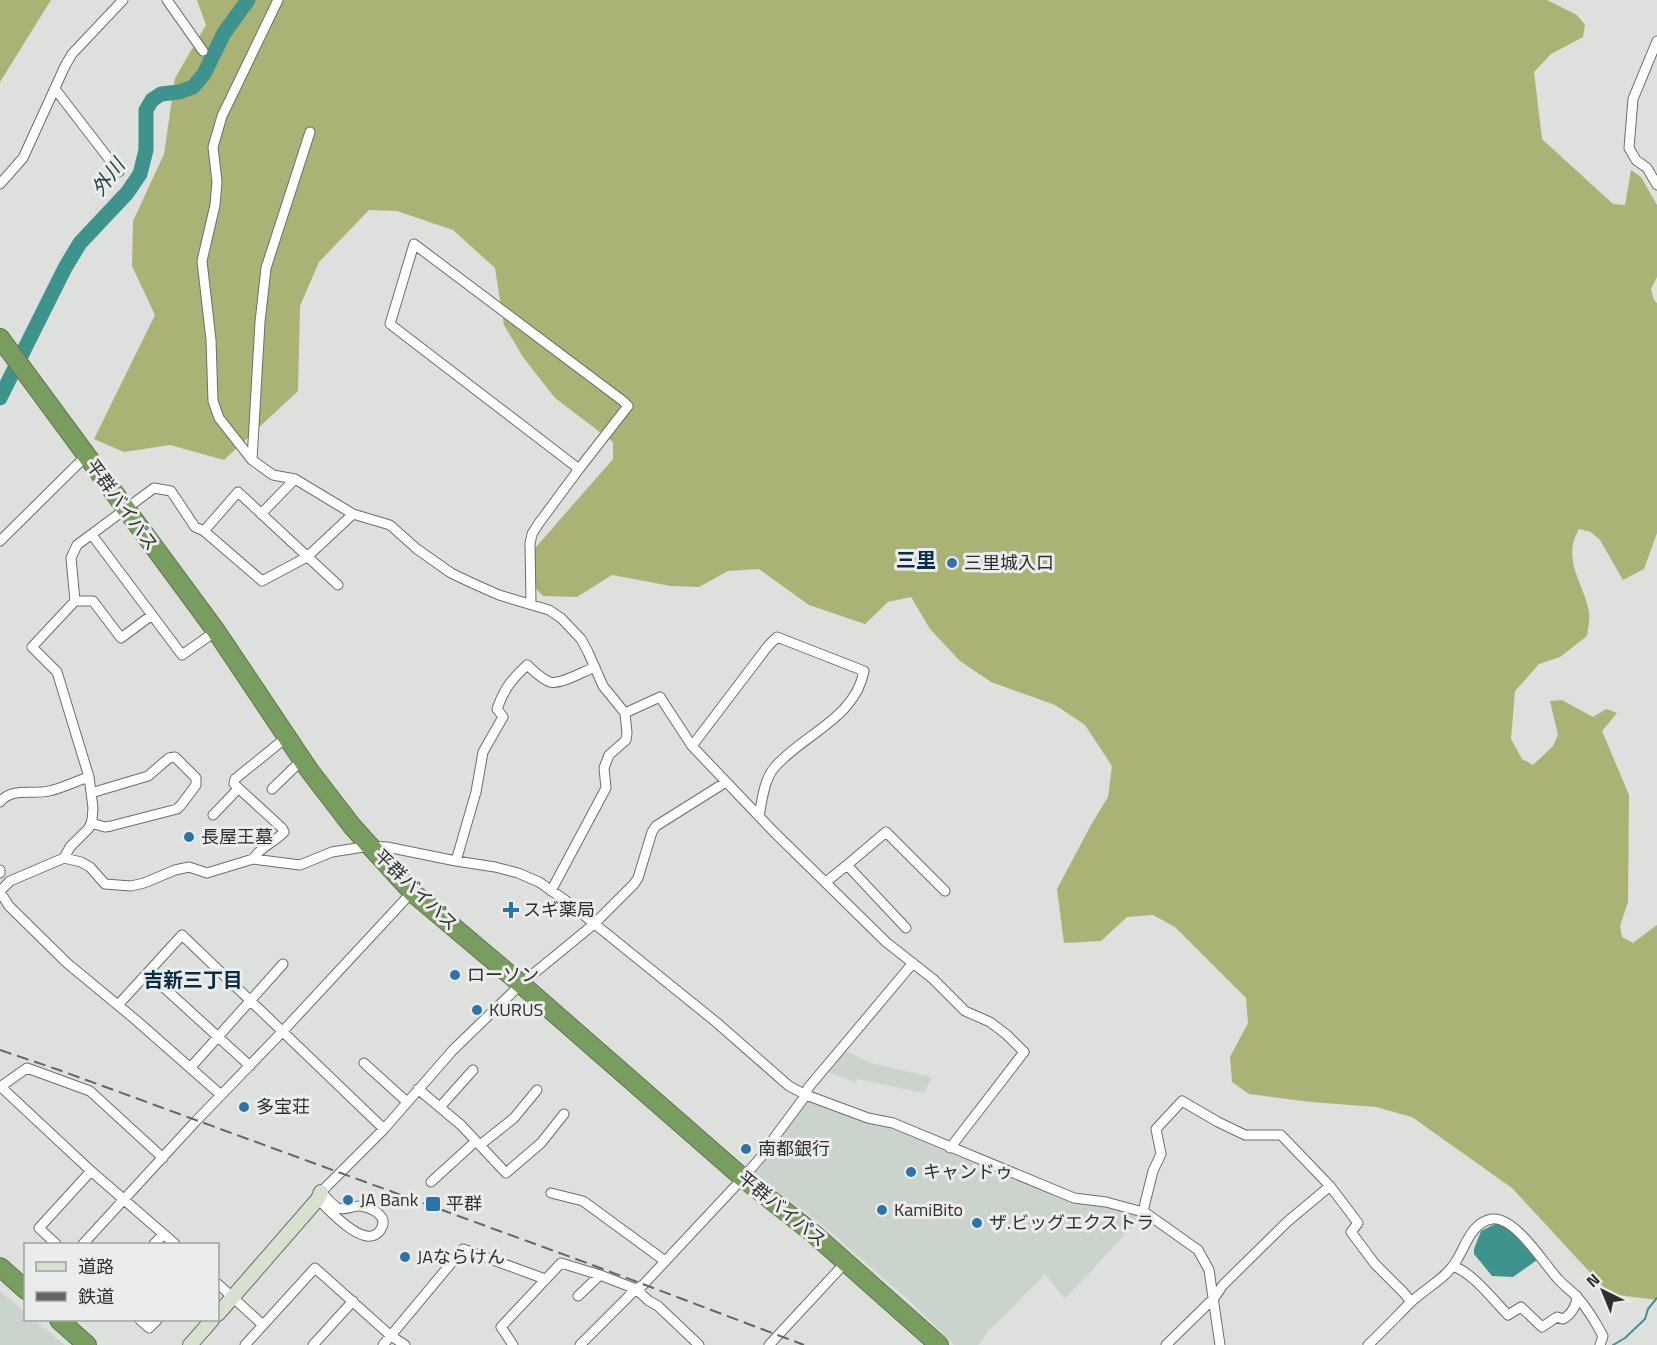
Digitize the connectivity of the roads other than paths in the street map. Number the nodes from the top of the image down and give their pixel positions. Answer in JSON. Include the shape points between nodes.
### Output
{"nodes":[{"id":1,"x":123,"y":0,"type":"edge"},
{"id":2,"x":167,"y":0,"type":"edge"},
{"id":3,"x":278,"y":0,"type":"edge"},
{"id":4,"x":1657,"y":41,"type":"edge"},
{"id":5,"x":203,"y":51,"type":"dead end"},
{"id":6,"x":55,"y":89,"type":"junction"},
{"id":7,"x":310,"y":132,"type":"dead end"},
{"id":8,"x":119,"y":172,"type":"dead end"},
{"id":9,"x":0,"y":184,"type":"edge"},
{"id":10,"x":1657,"y":185,"type":"edge"},
{"id":11,"x":5,"y":345,"type":"edge"},
{"id":12,"x":86,"y":456,"type":"junction"},
{"id":13,"x":252,"y":460,"type":"junction"},
{"id":14,"x":579,"y":469,"type":"junction"},
{"id":15,"x":295,"y":479,"type":"junction"},
{"id":16,"x":126,"y":510,"type":"junction"},
{"id":17,"x":261,"y":513,"type":"junction"},
{"id":18,"x":353,"y":514,"type":"junction"},
{"id":19,"x":204,"y":531,"type":"junction"},
{"id":20,"x":2,"y":535,"type":"edge"},
{"id":21,"x":92,"y":535,"type":"junction"},
{"id":22,"x":308,"y":557,"type":"junction"},
{"id":23,"x":338,"y":585,"type":"dead end"},
{"id":24,"x":75,"y":601,"type":"junction"},
{"id":25,"x":531,"y":603,"type":"junction"},
{"id":26,"x":152,"y":615,"type":"junction"},
{"id":27,"x":216,"y":631,"type":"junction"},
{"id":28,"x":595,"y":666,"type":"junction"},
{"id":29,"x":625,"y":713,"type":"junction"},
{"id":30,"x":287,"y":738,"type":"junction"},
{"id":31,"x":692,"y":746,"type":"junction"},
{"id":32,"x":302,"y":760,"type":"junction"},
{"id":33,"x":89,"y":777,"type":"junction"},
{"id":34,"x":726,"y":782,"type":"junction"},
{"id":35,"x":238,"y":789,"type":"junction"},
{"id":36,"x":272,"y":789,"type":"dead end"},
{"id":37,"x":92,"y":793,"type":"junction"},
{"id":38,"x":0,"y":802,"type":"edge"},
{"id":39,"x":213,"y":815,"type":"dead end"},
{"id":40,"x":759,"y":816,"type":"junction"},
{"id":41,"x":91,"y":823,"type":"junction"},
{"id":42,"x":370,"y":846,"type":"junction"},
{"id":43,"x":64,"y":858,"type":"junction"},
{"id":44,"x":253,"y":859,"type":"junction"},
{"id":45,"x":456,"y":861,"type":"junction"},
{"id":46,"x":847,"y":865,"type":"junction"},
{"id":47,"x":826,"y":882,"type":"junction"},
{"id":48,"x":0,"y":891,"type":"edge"},
{"id":49,"x":551,"y":891,"type":"junction"},
{"id":50,"x":945,"y":891,"type":"dead end"},
{"id":51,"x":412,"y":892,"type":"junction"},
{"id":52,"x":594,"y":924,"type":"junction"},
{"id":53,"x":906,"y":928,"type":"dead end"},
{"id":54,"x":913,"y":963,"type":"junction"},
{"id":55,"x":283,"y":964,"type":"dead end"},
{"id":56,"x":148,"y":973,"type":"junction"},
{"id":57,"x":521,"y":984,"type":"junction"},
{"id":58,"x":251,"y":1000,"type":"junction"},
{"id":59,"x":118,"y":1005,"type":"junction"},
{"id":60,"x":283,"y":1031,"type":"junction"},
{"id":61,"x":218,"y":1037,"type":"junction"},
{"id":62,"x":364,"y":1063,"type":"dead end"},
{"id":63,"x":249,"y":1066,"type":"junction"},
{"id":64,"x":191,"y":1067,"type":"junction"},
{"id":65,"x":473,"y":1070,"type":"dead end"},
{"id":66,"x":0,"y":1087,"type":"edge"},
{"id":67,"x":418,"y":1089,"type":"junction"},
{"id":68,"x":537,"y":1090,"type":"dead end"},
{"id":69,"x":221,"y":1095,"type":"junction"},
{"id":70,"x":806,"y":1095,"type":"junction"},
{"id":71,"x":406,"y":1102,"type":"junction"},
{"id":72,"x":440,"y":1107,"type":"junction"},
{"id":73,"x":564,"y":1114,"type":"dead end"},
{"id":74,"x":384,"y":1129,"type":"junction"},
{"id":75,"x":478,"y":1143,"type":"junction"},
{"id":76,"x":950,"y":1148,"type":"junction"},
{"id":77,"x":163,"y":1158,"type":"junction"},
{"id":78,"x":91,"y":1171,"type":"junction"},
{"id":79,"x":743,"y":1178,"type":"junction"},
{"id":80,"x":431,"y":1182,"type":"dead end"},
{"id":81,"x":1330,"y":1186,"type":"junction"},
{"id":82,"x":551,"y":1193,"type":"dead end"},
{"id":83,"x":320,"y":1196,"type":"junction"},
{"id":84,"x":124,"y":1199,"type":"junction"},
{"id":85,"x":1143,"y":1212,"type":"junction"},
{"id":86,"x":164,"y":1234,"type":"junction"},
{"id":87,"x":54,"y":1243,"type":"edge"},
{"id":88,"x":85,"y":1243,"type":"edge"},
{"id":89,"x":156,"y":1243,"type":"edge"},
{"id":90,"x":173,"y":1243,"type":"edge"},
{"id":91,"x":665,"y":1261,"type":"junction"},
{"id":92,"x":846,"y":1262,"type":"junction"},
{"id":93,"x":1453,"y":1266,"type":"junction"},
{"id":94,"x":0,"y":1267,"type":"edge"},
{"id":95,"x":600,"y":1275,"type":"junction"},
{"id":96,"x":545,"y":1279,"type":"junction"},
{"id":97,"x":219,"y":1285,"type":"edge"},
{"id":98,"x":24,"y":1288,"type":"edge"},
{"id":99,"x":636,"y":1289,"type":"junction"},
{"id":100,"x":578,"y":1296,"type":"dead end"},
{"id":101,"x":1577,"y":1296,"type":"junction"},
{"id":102,"x":232,"y":1297,"type":"junction"},
{"id":103,"x":1214,"y":1298,"type":"junction"},
{"id":104,"x":353,"y":1302,"type":"junction"},
{"id":105,"x":1411,"y":1302,"type":"junction"},
{"id":106,"x":219,"y":1313,"type":"edge"},
{"id":107,"x":60,"y":1321,"type":"edge"},
{"id":108,"x":141,"y":1321,"type":"edge"},
{"id":109,"x":156,"y":1321,"type":"edge"},
{"id":110,"x":212,"y":1321,"type":"edge"},
{"id":111,"x":263,"y":1325,"type":"junction"},
{"id":112,"x":391,"y":1336,"type":"junction"},
{"id":113,"x":585,"y":1344,"type":"edge"},
{"id":114,"x":87,"y":1345,"type":"edge"},
{"id":115,"x":190,"y":1345,"type":"edge"},
{"id":116,"x":245,"y":1345,"type":"edge"},
{"id":117,"x":313,"y":1345,"type":"edge"},
{"id":118,"x":383,"y":1345,"type":"edge"},
{"id":119,"x":405,"y":1345,"type":"edge"},
{"id":120,"x":513,"y":1345,"type":"edge"},
{"id":121,"x":699,"y":1345,"type":"edge"},
{"id":122,"x":769,"y":1345,"type":"edge"},
{"id":123,"x":939,"y":1345,"type":"edge"},
{"id":124,"x":1166,"y":1345,"type":"edge"},
{"id":125,"x":1220,"y":1345,"type":"edge"},
{"id":126,"x":1368,"y":1345,"type":"edge"},
{"id":127,"x":1600,"y":1345,"type":"edge"}],
"edges":[{"from":1,"to":6,"type":"street","via":[[72,54]]},
{"from":2,"to":5,"type":"street"},
{"from":3,"to":13,"type":"street","via":[[215,136],[215,205],[202,261],[213,401],[219,418]]},
{"from":4,"to":10,"type":"street","via":[[1633,99],[1629,148]]},
{"from":6,"to":8,"type":"street"},
{"from":6,"to":9,"type":"street","via":[[24,158]]},
{"from":7,"to":13,"type":"street","via":[[266,268]]},
{"from":11,"to":12,"type":"highway","name":"平群バイパス"},
{"from":12,"to":16,"type":"highway","name":"平群バイパス"},
{"from":12,"to":20,"type":"street"},
{"from":13,"to":15,"type":"street","via":[[273,475]]},
{"from":14,"to":14,"type":"street","via":[[390,324],[414,244],[628,406]]},
{"from":14,"to":25,"type":"street","via":[[532,534]]},
{"from":15,"to":17,"type":"street"},
{"from":15,"to":18,"type":"street"},
{"from":16,"to":19,"type":"street","via":[[154,488],[171,491],[195,527]]},
{"from":16,"to":21,"type":"street"},
{"from":16,"to":27,"type":"highway","name":"平群バイパス"},
{"from":17,"to":19,"type":"street","via":[[238,492]]},
{"from":17,"to":22,"type":"street"},
{"from":18,"to":22,"type":"street"},
{"from":18,"to":25,"type":"street","via":[[390,525],[451,573],[472,584]]},
{"from":19,"to":22,"type":"street","via":[[262,581]]},
{"from":21,"to":24,"type":"street","via":[[77,545],[71,558]]},
{"from":21,"to":26,"type":"street"},
{"from":22,"to":23,"type":"street"},
{"from":24,"to":26,"type":"street","via":[[93,601],[121,638]]},
{"from":24,"to":33,"type":"street","via":[[32,647],[57,672]]},
{"from":25,"to":28,"type":"street","via":[[561,618],[581,639]]},
{"from":26,"to":27,"type":"street","via":[[182,655]]},
{"from":27,"to":30,"type":"highway","name":"平群バイパス"},
{"from":28,"to":29,"type":"street","via":[[603,686]]},
{"from":28,"to":45,"type":"street","via":[[552,683],[527,665],[511,680],[496,709],[503,717],[483,752]]},
{"from":29,"to":31,"type":"street","via":[[660,696]]},
{"from":29,"to":49,"type":"street","via":[[626,740],[609,755],[604,768],[606,788]]},
{"from":30,"to":32,"type":"highway","name":"平群バイパス"},
{"from":30,"to":35,"type":"street","via":[[235,779]]},
{"from":31,"to":34,"type":"street"},
{"from":31,"to":40,"type":"street","via":[[777,637],[864,671],[850,702],[827,726],[773,769]]},
{"from":32,"to":36,"type":"street"},
{"from":32,"to":42,"type":"highway","name":"平群バイパス"},
{"from":33,"to":37,"type":"street"},
{"from":33,"to":38,"type":"street","via":[[48,792],[11,794]]},
{"from":34,"to":40,"type":"street"},
{"from":34,"to":52,"type":"street","via":[[656,826],[638,878]]},
{"from":35,"to":39,"type":"street"},
{"from":35,"to":44,"type":"street","via":[[284,832],[256,852]]},
{"from":37,"to":41,"type":"street"},
{"from":37,"to":41,"type":"street","via":[[148,776],[175,757],[196,778],[196,785],[177,809],[111,826]]},
{"from":40,"to":47,"type":"street"},
{"from":41,"to":43,"type":"street"},
{"from":42,"to":44,"type":"street","via":[[332,852],[300,865]]},
{"from":42,"to":45,"type":"street"},
{"from":42,"to":51,"type":"highway","name":"平群バイパス"},
{"from":43,"to":44,"type":"street","via":[[90,867],[105,884],[131,886],[175,870],[189,867],[207,873]]},
{"from":43,"to":48,"type":"street","via":[[10,881]]},
{"from":45,"to":49,"type":"street","via":[[518,873]]},
{"from":46,"to":47,"type":"street"},
{"from":46,"to":50,"type":"street","via":[[886,832]]},
{"from":46,"to":53,"type":"street"},
{"from":47,"to":54,"type":"street","via":[[886,942]]},
{"from":48,"to":59,"type":"street","via":[[9,906],[67,963]]},
{"from":49,"to":52,"type":"street"},
{"from":51,"to":57,"type":"highway","name":"平群バイパス"},
{"from":51,"to":60,"type":"street"},
{"from":52,"to":57,"type":"street"},
{"from":52,"to":70,"type":"street","via":[[789,1086]]},
{"from":54,"to":70,"type":"street"},
{"from":54,"to":76,"type":"street","via":[[965,1011],[990,1022],[1024,1052]]},
{"from":55,"to":58,"type":"street"},
{"from":56,"to":58,"type":"street","via":[[182,935]]},
{"from":56,"to":59,"type":"street"},
{"from":56,"to":61,"type":"street"},
{"from":57,"to":67,"type":"street"},
{"from":57,"to":79,"type":"highway","name":"平群バイパス"},
{"from":58,"to":60,"type":"street"},
{"from":58,"to":61,"type":"street"},
{"from":59,"to":64,"type":"street"},
{"from":60,"to":63,"type":"street"},
{"from":60,"to":74,"type":"street"},
{"from":61,"to":63,"type":"street"},
{"from":61,"to":64,"type":"street"},
{"from":62,"to":71,"type":"street"},
{"from":63,"to":69,"type":"street"},
{"from":64,"to":69,"type":"street"},
{"from":65,"to":72,"type":"street"},
{"from":66,"to":77,"type":"street","via":[[27,1068],[90,1091]]},
{"from":66,"to":78,"type":"street"},
{"from":67,"to":71,"type":"street"},
{"from":67,"to":72,"type":"street"},
{"from":68,"to":75,"type":"street","via":[[514,1118]]},
{"from":69,"to":77,"type":"street"},
{"from":70,"to":76,"type":"street"},
{"from":70,"to":79,"type":"street"},
{"from":71,"to":74,"type":"street"},
{"from":72,"to":75,"type":"street"},
{"from":73,"to":75,"type":"street","via":[[541,1143],[506,1173]]},
{"from":74,"to":83,"type":"street"},
{"from":75,"to":80,"type":"street"},
{"from":76,"to":85,"type":"street","via":[[1074,1198]]},
{"from":77,"to":84,"type":"street"},
{"from":78,"to":84,"type":"street"},
{"from":78,"to":87,"type":"street","via":[[39,1228]]},
{"from":79,"to":91,"type":"street"},
{"from":79,"to":92,"type":"highway","name":"平群バイパス"},
{"from":81,"to":85,"type":"street","via":[[1281,1135],[1245,1135],[1182,1101],[1156,1129],[1161,1154]]},
{"from":81,"to":103,"type":"street","via":[[1287,1222]]},
{"from":81,"to":105,"type":"street","via":[[1358,1223],[1351,1232]]},
{"from":82,"to":91,"type":"street","via":[[583,1201]]},
{"from":83,"to":83,"type":"street","via":[[337,1208],[362,1206],[379,1213],[384,1223],[372,1237],[353,1230]]},
{"from":83,"to":102,"type":"street"},
{"from":84,"to":86,"type":"street"},
{"from":84,"to":88,"type":"street"},
{"from":85,"to":103,"type":"street","via":[[1198,1250],[1209,1270]]},
{"from":86,"to":89,"type":"street"},
{"from":86,"to":90,"type":"street"},
{"from":91,"to":99,"type":"street"},
{"from":92,"to":122,"type":"street"},
{"from":92,"to":123,"type":"highway","name":"平群バイパス"},
{"from":93,"to":101,"type":"street","via":[[1468,1275],[1508,1315],[1521,1307],[1542,1327],[1557,1317],[1567,1317],[1577,1303]]},
{"from":93,"to":101,"type":"street","via":[[1478,1226],[1491,1219],[1503,1220]]},
{"from":93,"to":105,"type":"street"},
{"from":94,"to":98,"type":"highway"},
{"from":95,"to":96,"type":"street","via":[[561,1263]]},
{"from":95,"to":99,"type":"street"},
{"from":95,"to":100,"type":"street"},
{"from":96,"to":112,"type":"street","via":[[464,1249]]},
{"from":96,"to":120,"type":"street","via":[[501,1327]]},
{"from":97,"to":102,"type":"street"},
{"from":99,"to":113,"type":"street"},
{"from":99,"to":121,"type":"street"},
{"from":101,"to":127,"type":"street","via":[[1603,1336]]},
{"from":102,"to":106,"type":"street"},
{"from":102,"to":111,"type":"street"},
{"from":103,"to":124,"type":"street"},
{"from":103,"to":125,"type":"street"},
{"from":104,"to":111,"type":"street","via":[[315,1268]]},
{"from":104,"to":112,"type":"street"},
{"from":104,"to":117,"type":"street"},
{"from":105,"to":126,"type":"street"},
{"from":107,"to":114,"type":"highway"},
{"from":108,"to":109,"type":"street","via":[[149,1328]]},
{"from":110,"to":115,"type":"street"},
{"from":111,"to":116,"type":"street"},
{"from":112,"to":118,"type":"street"},
{"from":112,"to":119,"type":"street"}]}
